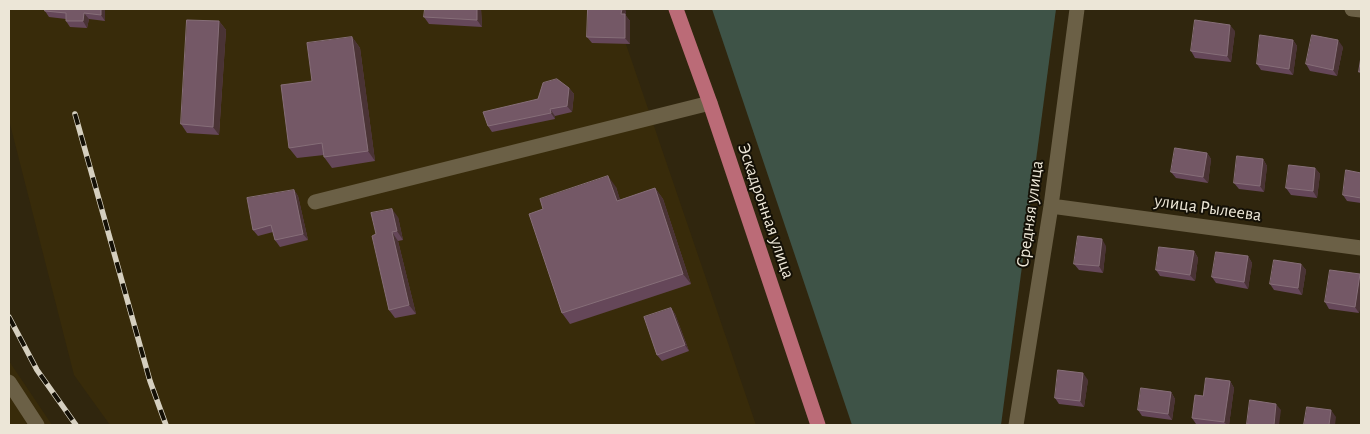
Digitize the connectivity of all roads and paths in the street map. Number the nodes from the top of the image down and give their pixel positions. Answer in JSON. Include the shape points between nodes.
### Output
{"nodes":[{"id":1,"x":676,"y":9,"type":"edge"},
{"id":2,"x":1077,"y":9,"type":"edge"},
{"id":3,"x":1352,"y":9,"type":"edge"},
{"id":4,"x":1361,"y":10,"type":"edge"},
{"id":5,"x":710,"y":103,"type":"junction"},
{"id":6,"x":315,"y":202,"type":"dead end"},
{"id":7,"x":1050,"y":206,"type":"junction"},
{"id":8,"x":1361,"y":248,"type":"edge"},
{"id":9,"x":9,"y":382,"type":"edge"},
{"id":10,"x":36,"y":425,"type":"edge"},
{"id":11,"x":818,"y":425,"type":"edge"},
{"id":12,"x":1016,"y":425,"type":"edge"}],
"edges":[{"from":1,"to":5,"type":"main road","name":"Эскадронная улица"},
{"from":2,"to":7,"type":"street","name":"Средняя улица"},
{"from":3,"to":4,"type":"street"},
{"from":5,"to":6,"type":"street"},
{"from":5,"to":11,"type":"main road","name":"Эскадронная улица"},
{"from":7,"to":8,"type":"street","name":"улица Рылеева"},
{"from":7,"to":12,"type":"street","name":"Средняя улица"},
{"from":9,"to":10,"type":"street"}]}
